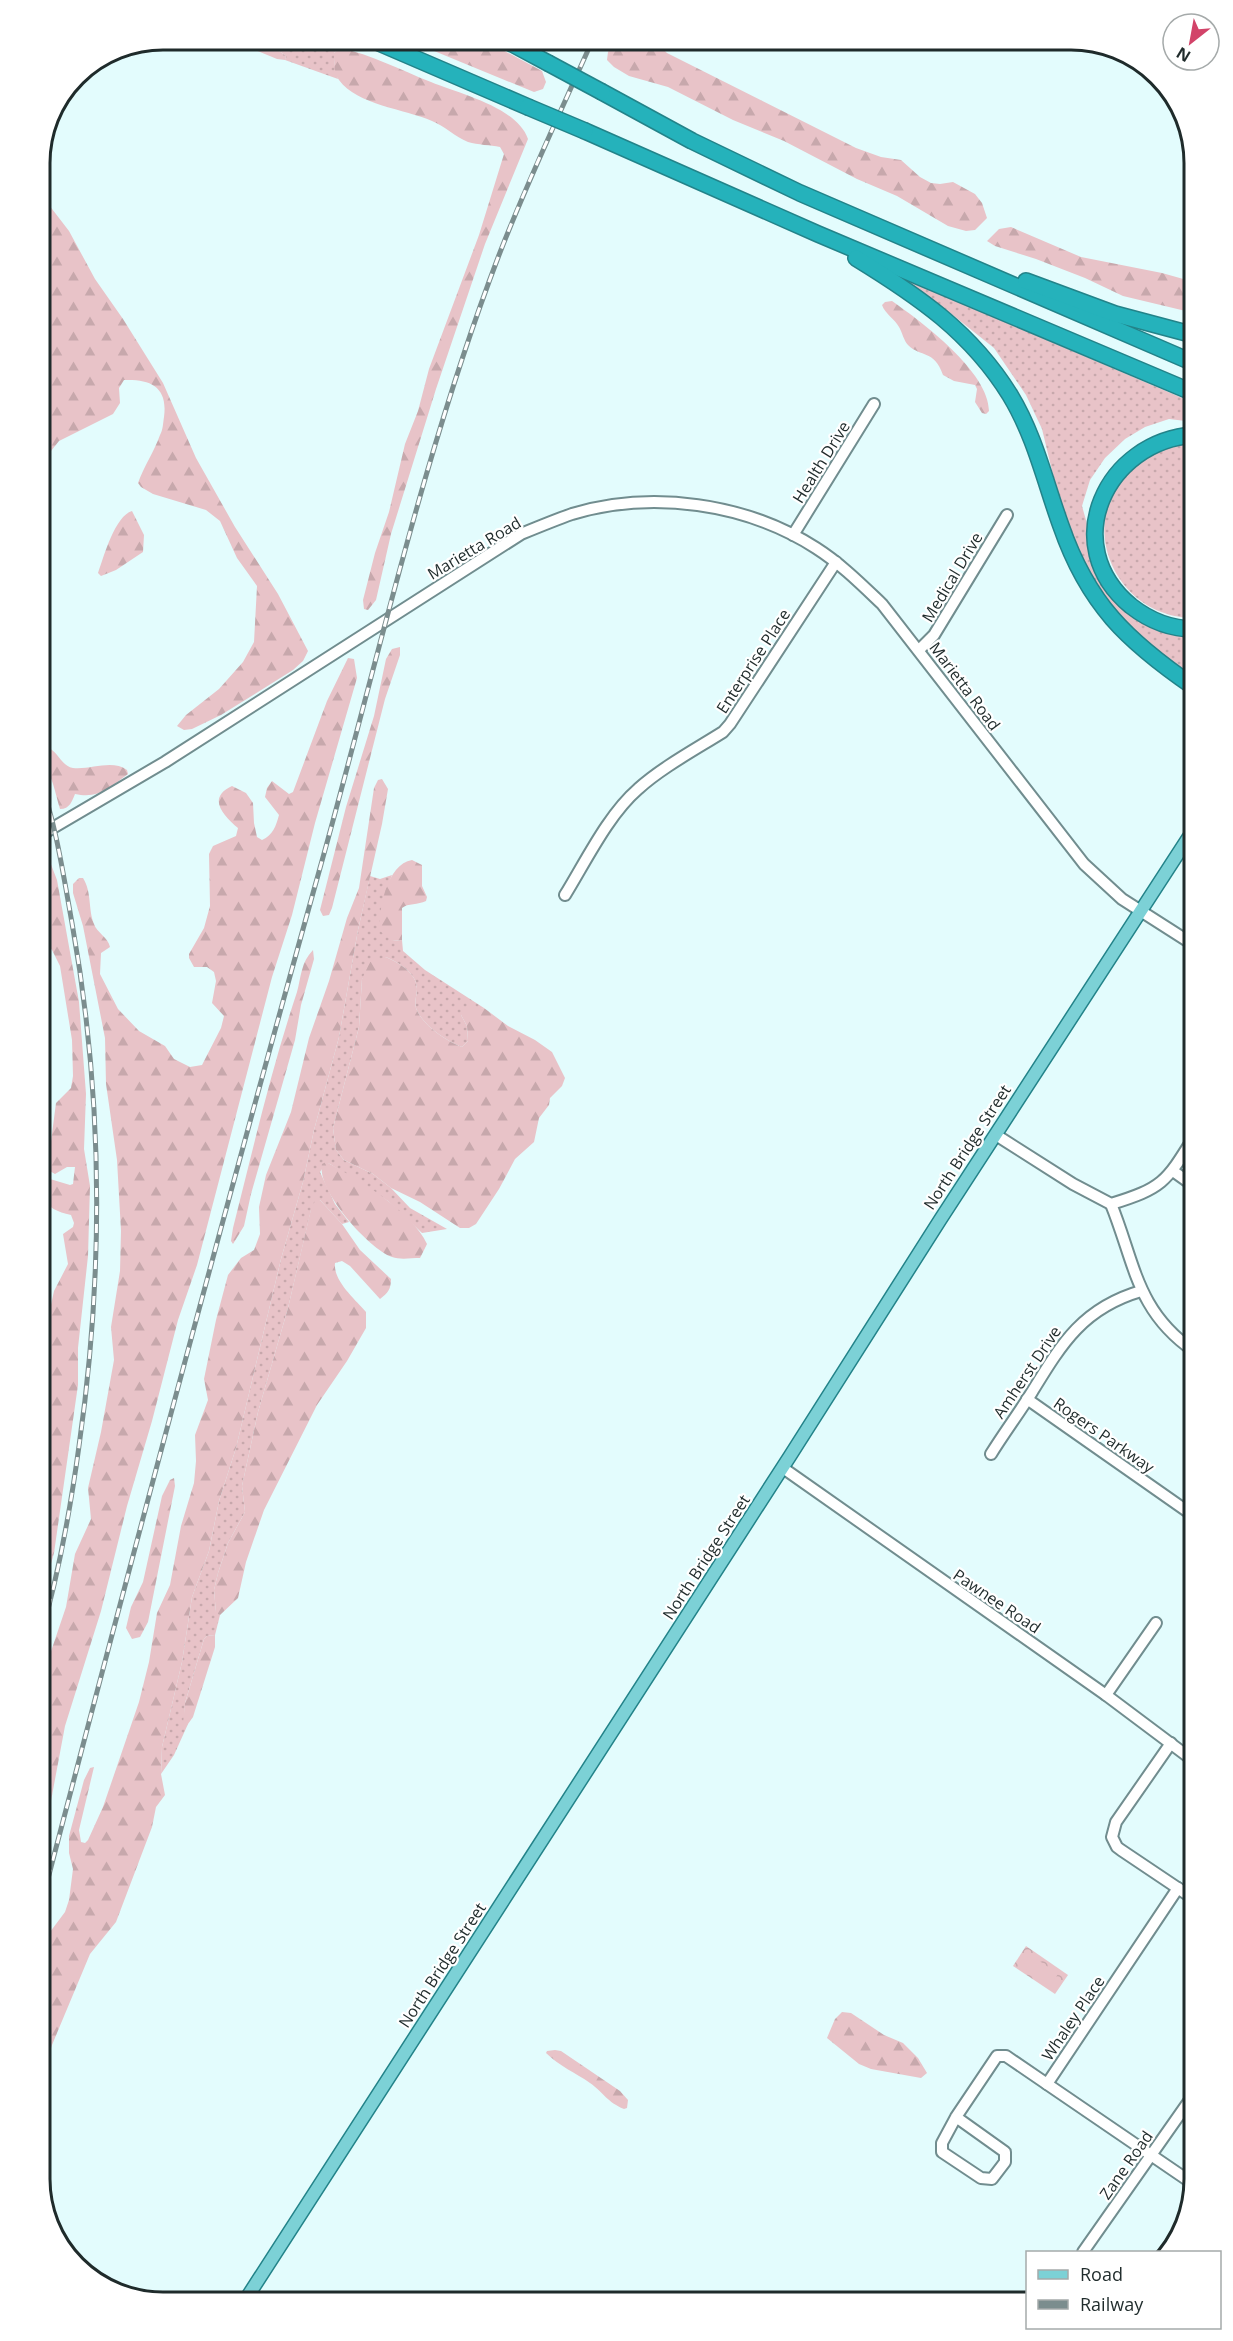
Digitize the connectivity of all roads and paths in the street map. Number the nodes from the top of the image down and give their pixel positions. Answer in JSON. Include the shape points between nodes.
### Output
{"nodes":[{"id":1,"x":396,"y":50,"type":"edge"},
{"id":2,"x":524,"y":50,"type":"edge"},
{"id":3,"x":818,"y":234,"type":"junction"},
{"id":4,"x":964,"y":264,"type":"junction"},
{"id":5,"x":1184,"y":332,"type":"edge"},
{"id":6,"x":1184,"y":359,"type":"edge"},
{"id":7,"x":1184,"y":389,"type":"edge"},
{"id":8,"x":874,"y":404,"type":"dead end"},
{"id":9,"x":1184,"y":437,"type":"edge"},
{"id":10,"x":1007,"y":515,"type":"dead end"},
{"id":11,"x":793,"y":535,"type":"junction"},
{"id":12,"x":836,"y":562,"type":"junction"},
{"id":13,"x":1184,"y":628,"type":"edge"},
{"id":14,"x":919,"y":650,"type":"junction"},
{"id":15,"x":1184,"y":680,"type":"edge"},
{"id":16,"x":50,"y":830,"type":"edge"},
{"id":17,"x":1184,"y":844,"type":"edge"},
{"id":18,"x":564,"y":895,"type":"dead end"},
{"id":19,"x":1140,"y":911,"type":"junction"},
{"id":20,"x":1184,"y":939,"type":"edge"},
{"id":21,"x":996,"y":1135,"type":"junction"},
{"id":22,"x":1184,"y":1153,"type":"edge"},
{"id":23,"x":1173,"y":1171,"type":"junction"},
{"id":24,"x":1184,"y":1179,"type":"edge"},
{"id":25,"x":1111,"y":1204,"type":"junction"},
{"id":26,"x":1141,"y":1291,"type":"junction"},
{"id":27,"x":1184,"y":1343,"type":"edge"},
{"id":28,"x":1027,"y":1399,"type":"junction"},
{"id":29,"x":991,"y":1454,"type":"dead end"},
{"id":30,"x":783,"y":1468,"type":"junction"},
{"id":31,"x":1184,"y":1509,"type":"edge"},
{"id":32,"x":1156,"y":1623,"type":"dead end"},
{"id":33,"x":1106,"y":1695,"type":"junction"},
{"id":34,"x":1171,"y":1743,"type":"junction"},
{"id":35,"x":1184,"y":1753,"type":"edge"},
{"id":36,"x":1178,"y":1888,"type":"junction"},
{"id":37,"x":1184,"y":1892,"type":"edge"},
{"id":38,"x":1047,"y":2084,"type":"junction"},
{"id":39,"x":1184,"y":2109,"type":"edge"},
{"id":40,"x":956,"y":2117,"type":"junction"},
{"id":41,"x":1152,"y":2155,"type":"junction"},
{"id":42,"x":1184,"y":2177,"type":"edge"},
{"id":43,"x":1084,"y":2251,"type":"edge"},
{"id":44,"x":251,"y":2291,"type":"edge"}],
"edges":[{"from":1,"to":3,"type":"highway","bridge":true},
{"from":2,"to":4,"type":"highway","bridge":true,"via":[[800,194]]},
{"from":3,"to":7,"type":"highway"},
{"from":3,"to":15,"type":"highway","via":[[938,312],[987,362],[1025,423],[1074,562],[1090,591],[1143,651]]},
{"from":4,"to":5,"type":"highway"},
{"from":4,"to":6,"type":"highway"},
{"from":8,"to":11,"type":"street","name":"Health Drive"},
{"from":9,"to":13,"type":"highway","via":[[1161,441],[1131,458],[1109,486],[1099,506],[1095,528],[1102,570],[1125,601],[1142,615],[1164,625]]},
{"from":10,"to":14,"type":"street","name":"Medical Drive","via":[[934,635]]},
{"from":11,"to":12,"type":"street","name":"Marietta Road"},
{"from":11,"to":16,"type":"street","name":"Marietta Road","via":[[759,519],[689,504],[605,507],[543,525],[521,534],[165,762]]},
{"from":12,"to":14,"type":"street","name":"Marietta Road","via":[[882,604]]},
{"from":12,"to":18,"type":"street","name":"Enterprise Place","via":[[730,724],[630,796]]},
{"from":14,"to":19,"type":"street","name":"Marietta Road","via":[[1078,857],[1109,888]]},
{"from":17,"to":19,"type":"main road","name":"North Bridge Street"},
{"from":19,"to":20,"type":"street","name":"Marietta Road"},
{"from":19,"to":21,"type":"main road","name":"North Bridge Street"},
{"from":21,"to":25,"type":"street"},
{"from":21,"to":30,"type":"main road","name":"North Bridge Street"},
{"from":22,"to":23,"type":"street"},
{"from":23,"to":24,"type":"street"},
{"from":23,"to":25,"type":"street","via":[[1151,1190]]},
{"from":25,"to":26,"type":"street"},
{"from":26,"to":27,"type":"street","via":[[1160,1320]]},
{"from":26,"to":28,"type":"street","name":"Amherst Drive","via":[[1101,1307],[1077,1328],[1055,1354]]},
{"from":28,"to":29,"type":"street","name":"Amherst Drive"},
{"from":28,"to":31,"type":"street","name":"Rogers Parkway"},
{"from":30,"to":33,"type":"street","name":"Pawnee Road"},
{"from":30,"to":44,"type":"main road","name":"North Bridge Street"},
{"from":32,"to":33,"type":"street"},
{"from":33,"to":34,"type":"street","name":"Pawnee Road"},
{"from":34,"to":35,"type":"street","name":"Pawnee Road"},
{"from":34,"to":36,"type":"street","via":[[1116,1822],[1112,1837],[1121,1850]]},
{"from":36,"to":37,"type":"street"},
{"from":36,"to":38,"type":"street","name":"Whaley Place"},
{"from":38,"to":40,"type":"street","name":"Whaley Place","via":[[1006,2056],[997,2056]]},
{"from":38,"to":41,"type":"street"},
{"from":39,"to":41,"type":"street","name":"Zane Road"},
{"from":40,"to":40,"type":"street","name":"Whaley Place","via":[[942,2143],[942,2152],[981,2178],[992,2179],[1005,2162],[1005,2152]]},
{"from":41,"to":42,"type":"street"},
{"from":41,"to":43,"type":"street","name":"Zane Road"}]}
